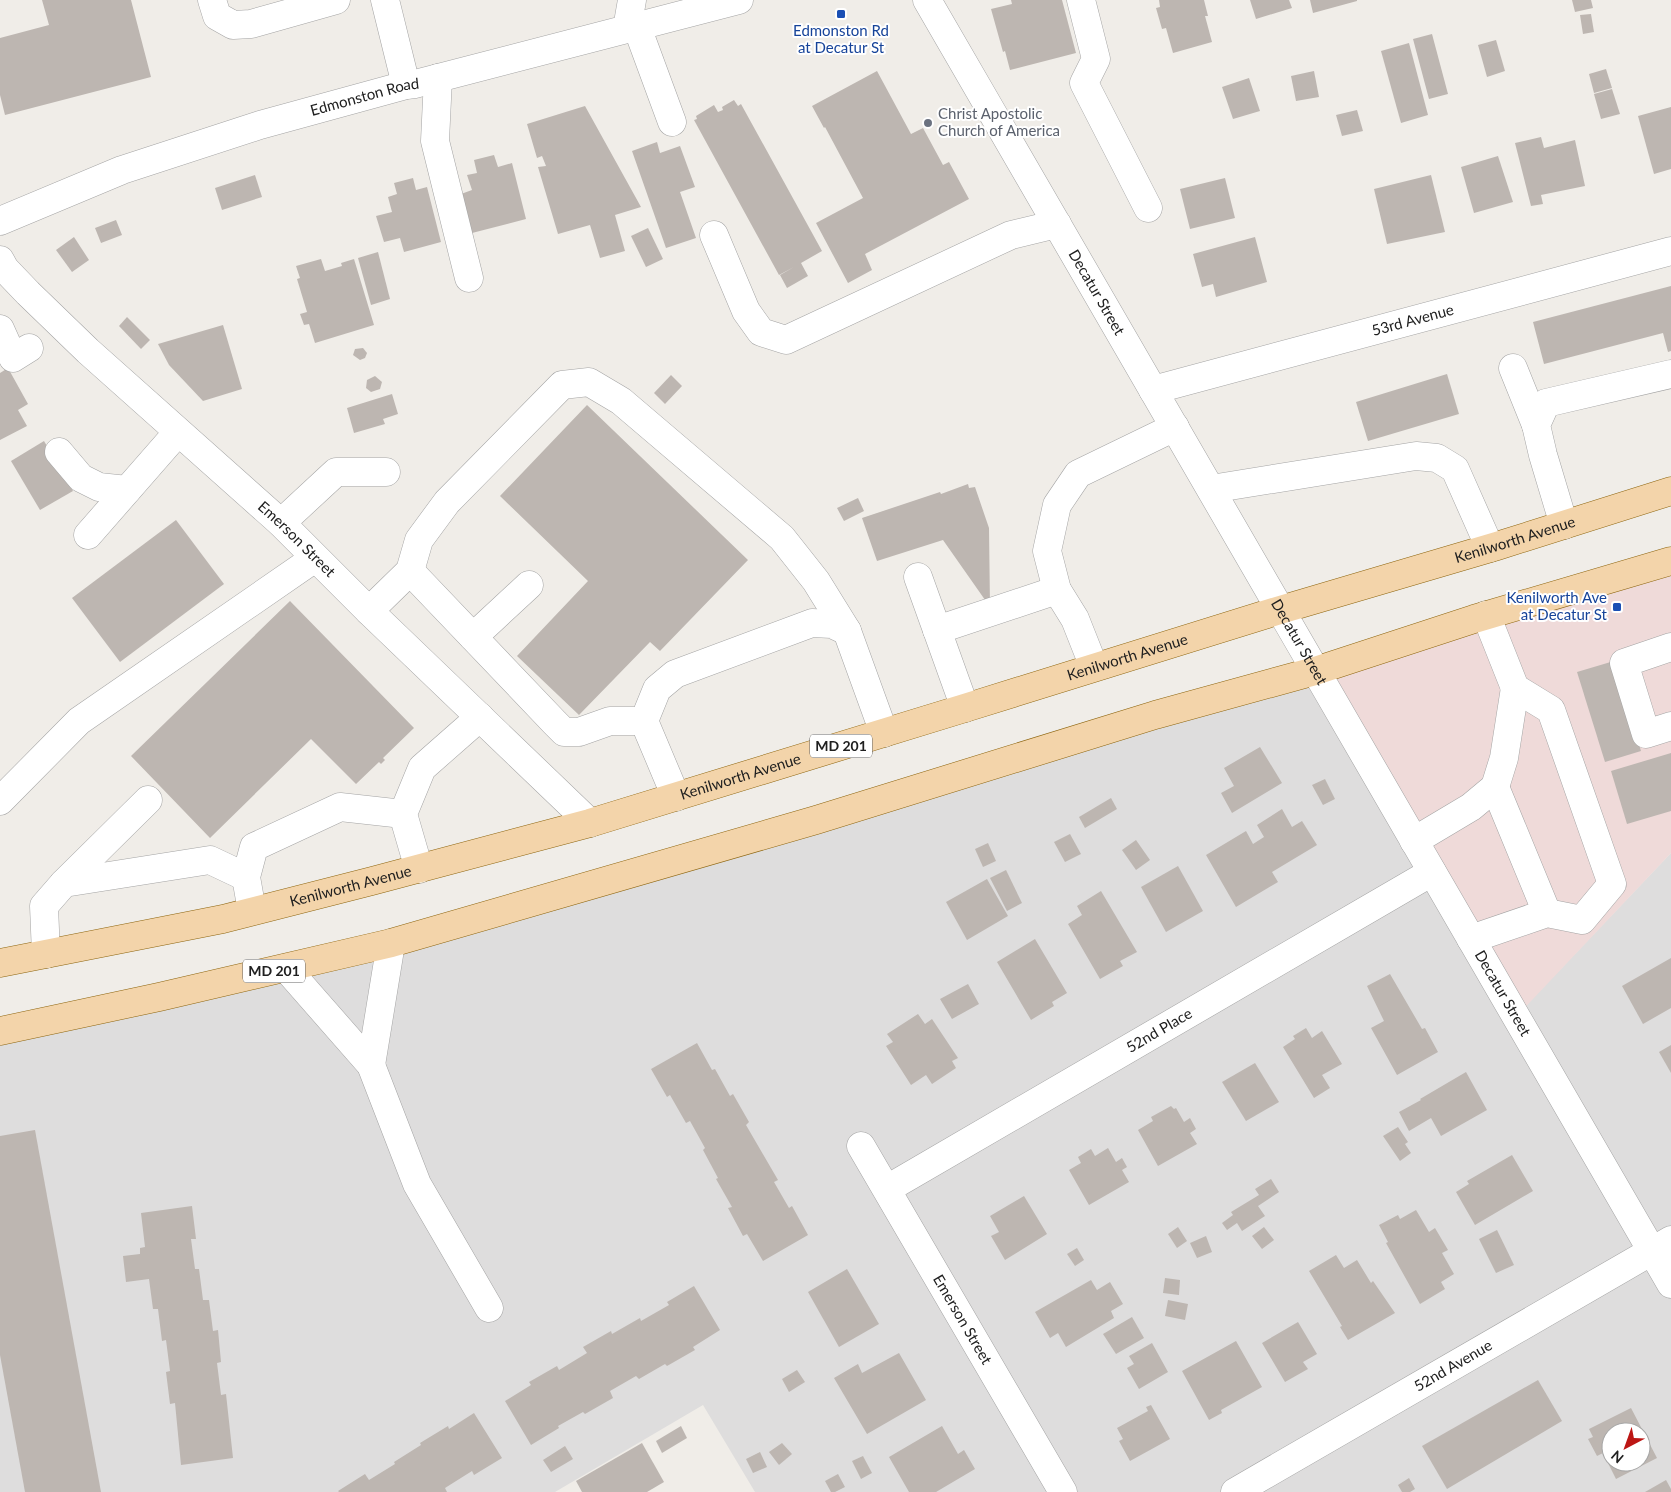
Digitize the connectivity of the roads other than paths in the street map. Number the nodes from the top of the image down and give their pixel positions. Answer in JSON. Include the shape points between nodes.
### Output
{"nodes":[{"id":1,"x":212,"y":0,"type":"edge"},
{"id":2,"x":336,"y":0,"type":"edge"},
{"id":3,"x":385,"y":0,"type":"edge"},
{"id":4,"x":632,"y":0,"type":"edge"},
{"id":5,"x":739,"y":0,"type":"edge"},
{"id":6,"x":927,"y":0,"type":"edge"},
{"id":7,"x":1081,"y":0,"type":"edge"},
{"id":8,"x":632,"y":28,"type":"junction"},
{"id":9,"x":438,"y":78,"type":"junction"},
{"id":10,"x":406,"y":85,"type":"junction"},
{"id":11,"x":672,"y":122,"type":"dead end"},
{"id":12,"x":1148,"y":208,"type":"dead end"},
{"id":13,"x":0,"y":221,"type":"edge"},
{"id":14,"x":1057,"y":224,"type":"junction"},
{"id":15,"x":714,"y":235,"type":"dead end"},
{"id":16,"x":1671,"y":251,"type":"edge"},
{"id":17,"x":0,"y":260,"type":"edge"},
{"id":18,"x":469,"y":278,"type":"dead end"},
{"id":19,"x":0,"y":329,"type":"edge"},
{"id":20,"x":29,"y":348,"type":"dead end"},
{"id":21,"x":1513,"y":368,"type":"dead end"},
{"id":22,"x":1671,"y":374,"type":"edge"},
{"id":23,"x":1153,"y":390,"type":"junction"},
{"id":24,"x":1536,"y":425,"type":"junction"},
{"id":25,"x":1175,"y":427,"type":"junction"},
{"id":26,"x":178,"y":432,"type":"junction"},
{"id":27,"x":59,"y":452,"type":"dead end"},
{"id":28,"x":386,"y":472,"type":"dead end"},
{"id":29,"x":127,"y":490,"type":"junction"},
{"id":30,"x":1211,"y":490,"type":"junction"},
{"id":31,"x":1671,"y":491,"type":"edge"},
{"id":32,"x":281,"y":523,"type":"junction"},
{"id":33,"x":1564,"y":525,"type":"junction"},
{"id":34,"x":88,"y":535,"type":"dead end"},
{"id":35,"x":1490,"y":548,"type":"junction"},
{"id":36,"x":315,"y":558,"type":"junction"},
{"id":37,"x":1671,"y":561,"type":"edge"},
{"id":38,"x":410,"y":570,"type":"junction"},
{"id":39,"x":918,"y":577,"type":"dead end"},
{"id":40,"x":529,"y":585,"type":"dead end"},
{"id":41,"x":1057,"y":590,"type":"junction"},
{"id":42,"x":1280,"y":610,"type":"junction"},
{"id":43,"x":369,"y":611,"type":"junction"},
{"id":44,"x":1486,"y":615,"type":"junction"},
{"id":45,"x":937,"y":630,"type":"junction"},
{"id":46,"x":847,"y":631,"type":"junction"},
{"id":47,"x":473,"y":637,"type":"junction"},
{"id":48,"x":1671,"y":647,"type":"edge"},
{"id":49,"x":1094,"y":668,"type":"junction"},
{"id":50,"x":1315,"y":671,"type":"junction"},
{"id":51,"x":1515,"y":688,"type":"junction"},
{"id":52,"x":966,"y":708,"type":"junction"},
{"id":53,"x":480,"y":717,"type":"junction"},
{"id":54,"x":644,"y":721,"type":"junction"},
{"id":55,"x":1671,"y":726,"type":"edge"},
{"id":56,"x":884,"y":733,"type":"junction"},
{"id":57,"x":1495,"y":788,"type":"junction"},
{"id":58,"x":676,"y":796,"type":"junction"},
{"id":59,"x":148,"y":800,"type":"dead end"},
{"id":60,"x":0,"y":801,"type":"edge"},
{"id":61,"x":403,"y":814,"type":"junction"},
{"id":62,"x":590,"y":823,"type":"junction"},
{"id":63,"x":1414,"y":841,"type":"junction"},
{"id":64,"x":419,"y":869,"type":"junction"},
{"id":65,"x":1432,"y":872,"type":"junction"},
{"id":66,"x":246,"y":877,"type":"junction"},
{"id":67,"x":64,"y":883,"type":"junction"},
{"id":68,"x":252,"y":912,"type":"junction"},
{"id":69,"x":1547,"y":913,"type":"junction"},
{"id":70,"x":1471,"y":939,"type":"junction"},
{"id":71,"x":391,"y":943,"type":"junction"},
{"id":72,"x":46,"y":954,"type":"junction"},
{"id":73,"x":0,"y":963,"type":"edge"},
{"id":74,"x":286,"y":968,"type":"junction"},
{"id":75,"x":0,"y":1031,"type":"edge"},
{"id":76,"x":371,"y":1065,"type":"junction"},
{"id":77,"x":862,"y":1146,"type":"dead end"},
{"id":78,"x":887,"y":1189,"type":"junction"},
{"id":79,"x":1661,"y":1246,"type":"edge"},
{"id":80,"x":1671,"y":1284,"type":"edge"},
{"id":81,"x":489,"y":1308,"type":"dead end"},
{"id":82,"x":1063,"y":1492,"type":"edge"},
{"id":83,"x":1235,"y":1492,"type":"edge"}],
"edges":[{"from":1,"to":2,"type":"street","via":[[217,16],[234,25],[251,24]]},
{"from":3,"to":10,"type":"street"},
{"from":4,"to":8,"type":"street"},
{"from":5,"to":8,"type":"street","name":"Edmonston Road"},
{"from":6,"to":14,"type":"street","name":"Decatur Street"},
{"from":7,"to":12,"type":"street","via":[[1096,59],[1084,84]]},
{"from":8,"to":9,"type":"street","name":"Edmonston Road"},
{"from":8,"to":11,"type":"street"},
{"from":9,"to":10,"type":"street","name":"Edmonston Road"},
{"from":9,"to":18,"type":"street","via":[[435,141]]},
{"from":10,"to":13,"type":"street","name":"Edmonston Road","via":[[260,125],[122,170]]},
{"from":14,"to":15,"type":"street","via":[[1011,234],[786,340],[760,332],[746,312]]},
{"from":14,"to":23,"type":"street","name":"Decatur Street"},
{"from":16,"to":23,"type":"street","name":"53rd Avenue"},
{"from":17,"to":26,"type":"street","name":"Emerson Street","via":[[28,293],[88,351]]},
{"from":19,"to":20,"type":"street","via":[[13,358]]},
{"from":21,"to":24,"type":"street"},
{"from":22,"to":24,"type":"street","via":[[1546,403]]},
{"from":23,"to":25,"type":"street","name":"Decatur Street"},
{"from":24,"to":33,"type":"street"},
{"from":25,"to":30,"type":"street","name":"Decatur Street"},
{"from":25,"to":41,"type":"street","via":[[1078,474],[1058,505],[1047,551]]},
{"from":26,"to":29,"type":"street"},
{"from":26,"to":32,"type":"street","name":"Emerson Street"},
{"from":27,"to":29,"type":"street","via":[[81,478],[99,487]]},
{"from":28,"to":32,"type":"street","via":[[336,472]]},
{"from":29,"to":34,"type":"street"},
{"from":30,"to":35,"type":"street","via":[[1416,456],[1437,458],[1455,469]]},
{"from":30,"to":42,"type":"street","name":"Decatur Street"},
{"from":31,"to":33,"type":"main road","name":"Kenilworth Avenue","number":"MD 201"},
{"from":32,"to":36,"type":"street","name":"Emerson Street"},
{"from":33,"to":35,"type":"main road","name":"Kenilworth Avenue","number":"MD 201"},
{"from":35,"to":42,"type":"main road","name":"Kenilworth Avenue","number":"MD 201"},
{"from":36,"to":43,"type":"street","name":"Emerson Street"},
{"from":36,"to":60,"type":"street","via":[[79,721]]},
{"from":37,"to":44,"type":"main road","number":"MD 201"},
{"from":38,"to":43,"type":"street"},
{"from":38,"to":46,"type":"street","via":[[419,540],[447,502],[562,385],[588,382],[621,400],[782,538],[816,581]]},
{"from":38,"to":47,"type":"street"},
{"from":39,"to":45,"type":"street"},
{"from":40,"to":47,"type":"street"},
{"from":41,"to":45,"type":"street"},
{"from":41,"to":49,"type":"street","via":[[1075,619]]},
{"from":42,"to":49,"type":"main road","name":"Kenilworth Avenue","number":"MD 201"},
{"from":42,"to":50,"type":"street","name":"Decatur Street"},
{"from":43,"to":53,"type":"street","name":"Emerson Street"},
{"from":44,"to":50,"type":"main road","number":"MD 201"},
{"from":44,"to":51,"type":"street"},
{"from":45,"to":52,"type":"street"},
{"from":46,"to":54,"type":"street","via":[[832,624],[812,623],[675,674],[657,689]]},
{"from":46,"to":56,"type":"street"},
{"from":47,"to":54,"type":"street","via":[[564,732],[579,732],[610,721]]},
{"from":48,"to":55,"type":"street","via":[[1624,663],[1646,734]]},
{"from":49,"to":52,"type":"main road","name":"Kenilworth Avenue","number":"MD 201"},
{"from":50,"to":63,"type":"street","name":"Decatur Street"},
{"from":50,"to":71,"type":"main road","number":"MD 201","via":[[1155,715],[816,820]]},
{"from":51,"to":57,"type":"street","via":[[1504,758]]},
{"from":51,"to":69,"type":"street","via":[[1551,710],[1612,884],[1582,920]]},
{"from":52,"to":56,"type":"main road","name":"Kenilworth Avenue","number":"MD 201"},
{"from":53,"to":61,"type":"street","via":[[422,768]]},
{"from":53,"to":62,"type":"street","name":"Emerson Street"},
{"from":54,"to":58,"type":"street"},
{"from":56,"to":58,"type":"main road","name":"Kenilworth Avenue","number":"MD 201"},
{"from":57,"to":63,"type":"street"},
{"from":57,"to":69,"type":"street"},
{"from":58,"to":62,"type":"main road","name":"Kenilworth Avenue","number":"MD 201"},
{"from":59,"to":67,"type":"street"},
{"from":61,"to":64,"type":"street"},
{"from":61,"to":66,"type":"street","via":[[340,807],[254,847]]},
{"from":62,"to":64,"type":"main road","name":"Kenilworth Avenue","number":"MD 201"},
{"from":63,"to":65,"type":"street","name":"Decatur Street"},
{"from":64,"to":68,"type":"main road","name":"Kenilworth Avenue","number":"MD 201"},
{"from":65,"to":70,"type":"street","name":"Decatur Street"},
{"from":65,"to":78,"type":"street","name":"52nd Place"},
{"from":66,"to":67,"type":"street","via":[[210,860]]},
{"from":66,"to":68,"type":"street"},
{"from":67,"to":72,"type":"street","via":[[44,906]]},
{"from":68,"to":72,"type":"main road","name":"Kenilworth Avenue","number":"MD 201"},
{"from":69,"to":70,"type":"street"},
{"from":70,"to":79,"type":"street","name":"Decatur Street"},
{"from":71,"to":74,"type":"main road","number":"MD 201"},
{"from":71,"to":76,"type":"street"},
{"from":72,"to":73,"type":"main road","name":"Kenilworth Avenue","number":"MD 201"},
{"from":74,"to":75,"type":"main road","number":"MD 201"},
{"from":74,"to":76,"type":"street"},
{"from":76,"to":81,"type":"street","via":[[417,1184]]},
{"from":77,"to":78,"type":"street","name":"Emerson Street"},
{"from":78,"to":82,"type":"street","name":"Emerson Street"},
{"from":79,"to":80,"type":"street","name":"Decatur Street"},
{"from":79,"to":83,"type":"street","name":"52nd Avenue"}]}
